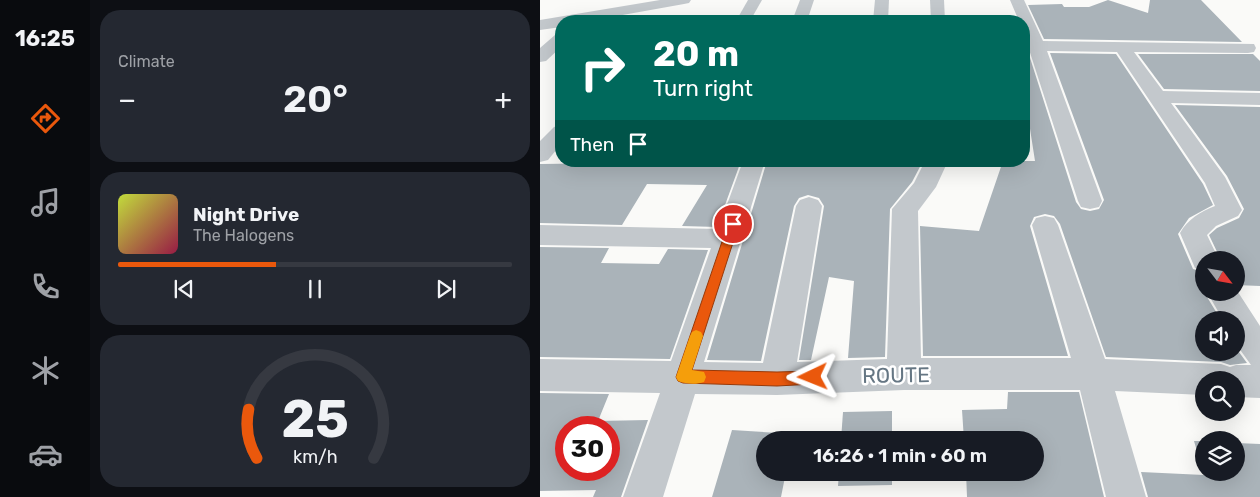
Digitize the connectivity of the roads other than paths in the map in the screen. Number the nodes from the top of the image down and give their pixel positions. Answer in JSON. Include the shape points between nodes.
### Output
{"nodes":[{"id":1,"x":755,"y":0,"type":"edge"},
{"id":2,"x":807,"y":0,"type":"edge"},
{"id":3,"x":882,"y":0,"type":"edge"},
{"id":4,"x":937,"y":0,"type":"edge"},
{"id":5,"x":1017,"y":0,"type":"edge"},
{"id":6,"x":680,"y":1,"type":"edge"},
{"id":7,"x":608,"y":15,"type":"edge"},
{"id":8,"x":665,"y":15,"type":"edge"},
{"id":9,"x":746,"y":15,"type":"edge"},
{"id":10,"x":802,"y":15,"type":"edge"},
{"id":11,"x":881,"y":15,"type":"edge"},
{"id":12,"x":938,"y":15,"type":"edge"},
{"id":13,"x":1022,"y":15,"type":"edge"},
{"id":14,"x":555,"y":23,"type":"edge"},
{"id":15,"x":540,"y":25,"type":"edge"},
{"id":16,"x":1229,"y":32,"type":"dead end"},
{"id":17,"x":1031,"y":40,"type":"edge"},
{"id":18,"x":555,"y":43,"type":"edge"},
{"id":19,"x":1121,"y":46,"type":"junction"},
{"id":20,"x":1254,"y":53,"type":"edge"},
{"id":21,"x":540,"y":57,"type":"edge"},
{"id":22,"x":1158,"y":97,"type":"junction"},
{"id":23,"x":1259,"y":101,"type":"edge"},
{"id":24,"x":555,"y":138,"type":"edge"},
{"id":25,"x":540,"y":155,"type":"edge"},
{"id":26,"x":752,"y":167,"type":"edge"},
{"id":27,"x":934,"y":167,"type":"edge"},
{"id":28,"x":1090,"y":201,"type":"dead end"},
{"id":29,"x":809,"y":206,"type":"dead end"},
{"id":30,"x":1045,"y":225,"type":"dead end"},
{"id":31,"x":540,"y":235,"type":"edge"},
{"id":32,"x":728,"y":239,"type":"junction"},
{"id":33,"x":1201,"y":251,"type":"edge"},
{"id":34,"x":1228,"y":301,"type":"edge"},
{"id":35,"x":1260,"y":354,"type":"edge"},
{"id":36,"x":904,"y":374,"type":"junction"},
{"id":37,"x":1093,"y":374,"type":"junction"},
{"id":38,"x":540,"y":376,"type":"edge"},
{"id":39,"x":683,"y":377,"type":"junction"},
{"id":40,"x":777,"y":379,"type":"junction"},
{"id":41,"x":1195,"y":379,"type":"edge"},
{"id":42,"x":1245,"y":381,"type":"edge"},
{"id":43,"x":1260,"y":382,"type":"edge"},
{"id":44,"x":643,"y":497,"type":"edge"},
{"id":45,"x":1126,"y":497,"type":"edge"}],
"edges":[{"from":1,"to":9,"type":"street"},
{"from":2,"to":10,"type":"street"},
{"from":3,"to":11,"type":"street"},
{"from":4,"to":12,"type":"street"},
{"from":5,"to":13,"type":"street"},
{"from":6,"to":7,"type":"street"},
{"from":6,"to":8,"type":"street"},
{"from":14,"to":15,"type":"street"},
{"from":16,"to":20,"type":"street"},
{"from":17,"to":19,"type":"street"},
{"from":17,"to":28,"type":"street"},
{"from":18,"to":21,"type":"street"},
{"from":19,"to":20,"type":"street"},
{"from":19,"to":22,"type":"street"},
{"from":22,"to":23,"type":"street"},
{"from":22,"to":33,"type":"street","via":[[1217,182],[1229,210],[1207,220],[1193,233]]},
{"from":24,"to":25,"type":"street"},
{"from":26,"to":32,"type":"street"},
{"from":27,"to":36,"type":"street","via":[[924,187],[905,210]]},
{"from":29,"to":40,"type":"street"},
{"from":30,"to":37,"type":"street"},
{"from":31,"to":32,"type":"street"},
{"from":32,"to":39,"type":"street"},
{"from":34,"to":35,"type":"street"},
{"from":36,"to":37,"type":"street","name":"ROUTE"},
{"from":36,"to":40,"type":"street","name":"ROUTE"},
{"from":37,"to":41,"type":"street","name":"ROUTE"},
{"from":37,"to":45,"type":"street"},
{"from":38,"to":39,"type":"street","name":"ROUTE"},
{"from":39,"to":40,"type":"street","name":"ROUTE"},
{"from":39,"to":44,"type":"street"},
{"from":42,"to":43,"type":"street"}]}
